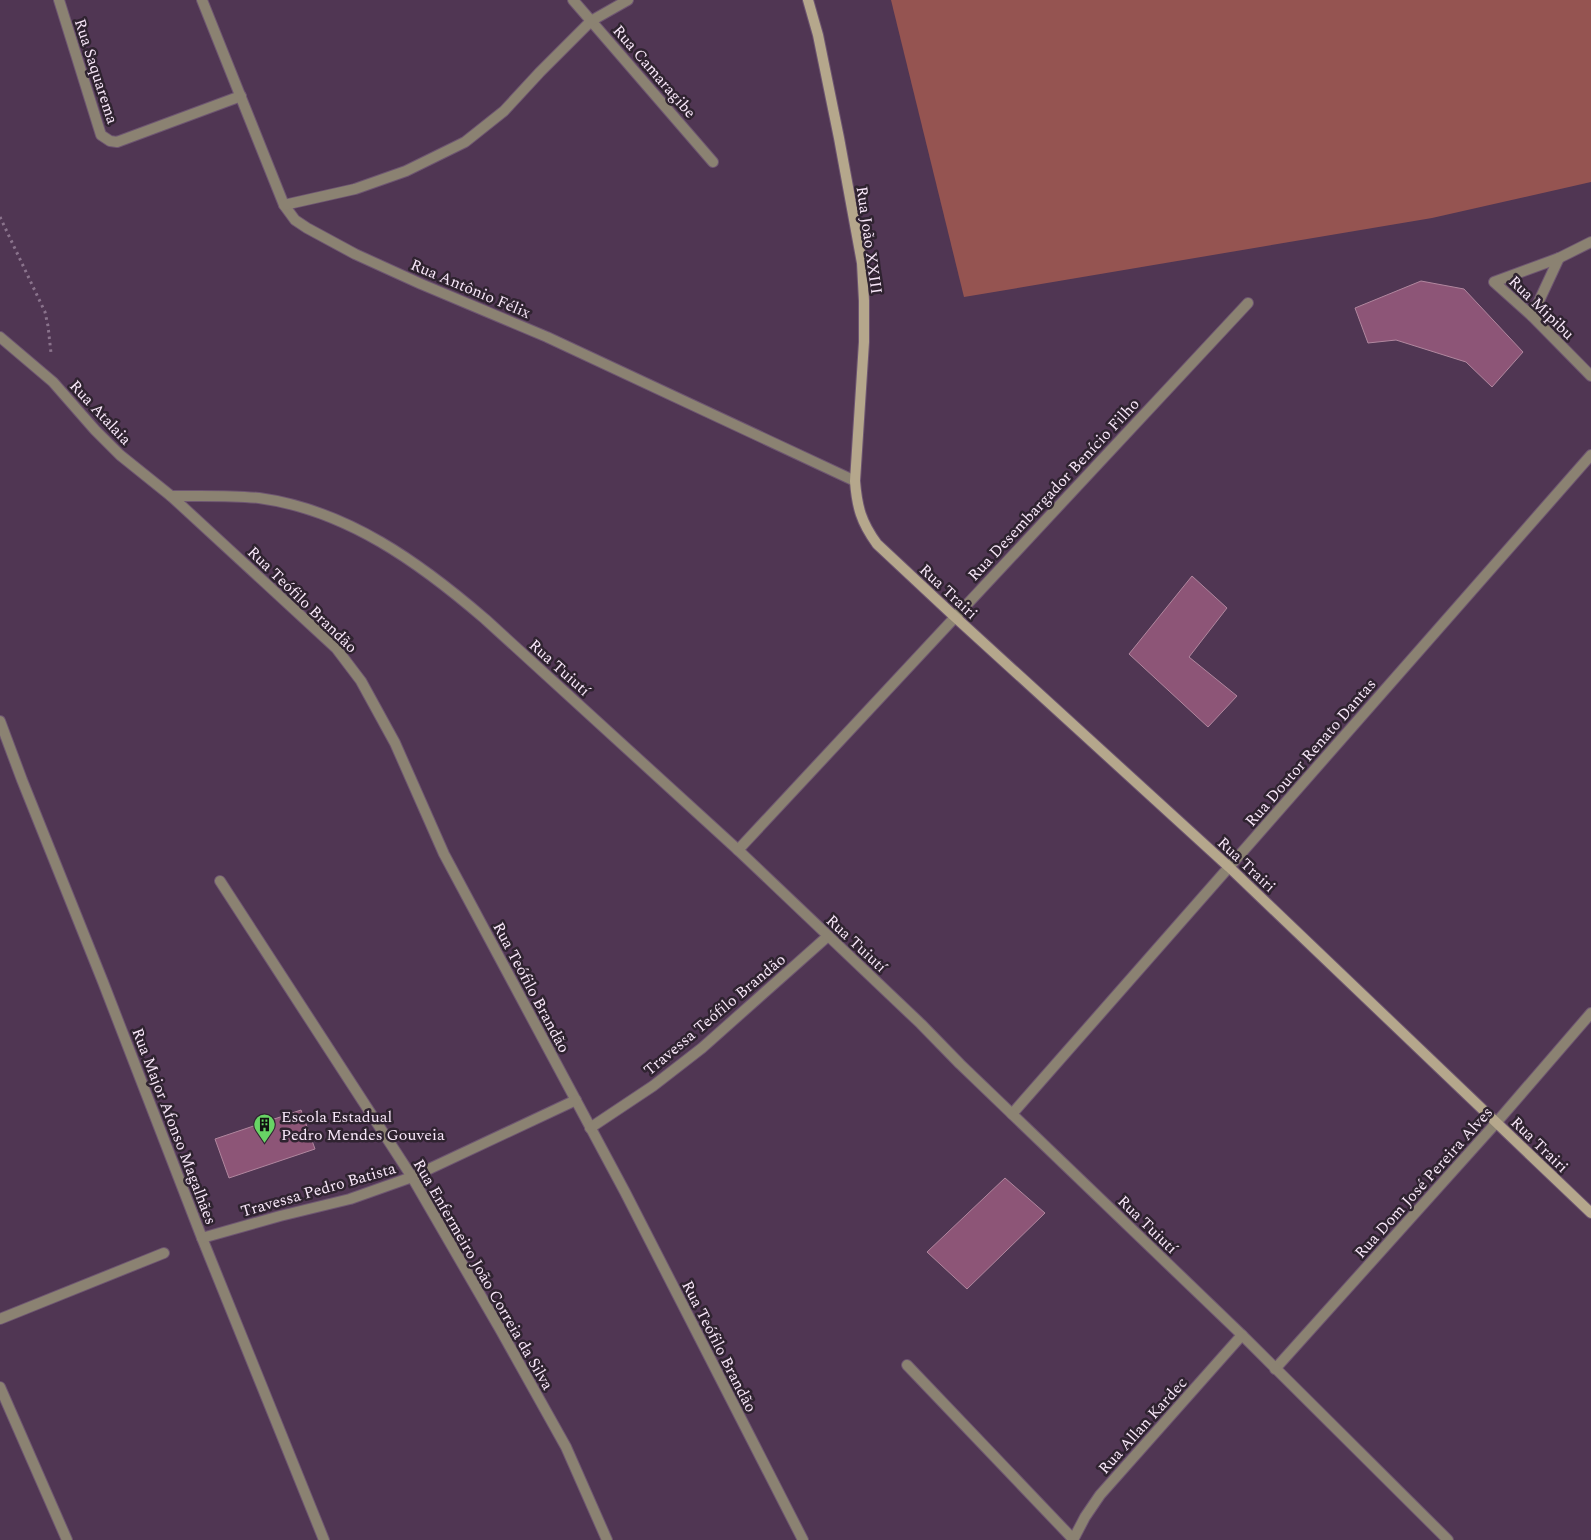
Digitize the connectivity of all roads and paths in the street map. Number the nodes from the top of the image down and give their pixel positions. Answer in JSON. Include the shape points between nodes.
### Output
{"nodes":[{"id":1,"x":59,"y":0,"type":"edge"},
{"id":2,"x":202,"y":0,"type":"edge"},
{"id":3,"x":573,"y":0,"type":"edge"},
{"id":4,"x":628,"y":0,"type":"edge"},
{"id":5,"x":808,"y":0,"type":"edge"},
{"id":6,"x":591,"y":21,"type":"junction"},
{"id":7,"x":241,"y":96,"type":"junction"},
{"id":8,"x":713,"y":162,"type":"dead end"},
{"id":9,"x":284,"y":206,"type":"junction"},
{"id":10,"x":0,"y":217,"type":"edge"},
{"id":11,"x":1591,"y":242,"type":"edge"},
{"id":12,"x":1559,"y":258,"type":"junction"},
{"id":13,"x":1248,"y":303,"type":"dead end"},
{"id":14,"x":1532,"y":316,"type":"junction"},
{"id":15,"x":0,"y":337,"type":"edge"},
{"id":16,"x":1591,"y":376,"type":"edge"},
{"id":17,"x":53,"y":382,"type":"junction"},
{"id":18,"x":1591,"y":456,"type":"edge"},
{"id":19,"x":855,"y":480,"type":"junction"},
{"id":20,"x":171,"y":496,"type":"junction"},
{"id":21,"x":877,"y":544,"type":"joint"},
{"id":22,"x":954,"y":616,"type":"junction"},
{"id":23,"x":0,"y":721,"type":"edge"},
{"id":24,"x":738,"y":850,"type":"junction"},
{"id":25,"x":1229,"y":867,"type":"junction"},
{"id":26,"x":220,"y":881,"type":"dead end"},
{"id":27,"x":828,"y":936,"type":"junction"},
{"id":28,"x":1591,"y":1013,"type":"edge"},
{"id":29,"x":576,"y":1100,"type":"junction"},
{"id":30,"x":1012,"y":1114,"type":"junction"},
{"id":31,"x":1496,"y":1123,"type":"junction"},
{"id":32,"x":590,"y":1128,"type":"junction"},
{"id":33,"x":412,"y":1177,"type":"junction"},
{"id":34,"x":1591,"y":1213,"type":"edge"},
{"id":35,"x":202,"y":1238,"type":"junction"},
{"id":36,"x":164,"y":1253,"type":"dead end"},
{"id":37,"x":0,"y":1319,"type":"edge"},
{"id":38,"x":1242,"y":1335,"type":"junction"},
{"id":39,"x":907,"y":1365,"type":"dead end"},
{"id":40,"x":1275,"y":1369,"type":"junction"},
{"id":41,"x":0,"y":1387,"type":"edge"},
{"id":42,"x":67,"y":1540,"type":"edge"},
{"id":43,"x":324,"y":1540,"type":"edge"},
{"id":44,"x":606,"y":1540,"type":"edge"},
{"id":45,"x":803,"y":1540,"type":"edge"},
{"id":46,"x":1073,"y":1540,"type":"edge"},
{"id":47,"x":1448,"y":1540,"type":"edge"}],
"edges":[{"from":1,"to":7,"type":"street","name":"Rua Saquarema","via":[[101,135],[105,139],[117,142]]},
{"from":2,"to":7,"type":"street","name":"Rua Antônio Félix"},
{"from":3,"to":6,"type":"street","name":"Rua Camaragibe"},
{"from":4,"to":6,"type":"street"},
{"from":5,"to":19,"type":"main road","name":"Rua João XXIII","via":[[822,54],[862,263],[864,342]]},
{"from":6,"to":8,"type":"street","name":"Rua Camaragibe"},
{"from":6,"to":9,"type":"street","via":[[504,111],[465,142],[406,171],[355,190]]},
{"from":7,"to":9,"type":"street","name":"Rua Antônio Félix"},
{"from":9,"to":19,"type":"street","name":"Rua Antônio Félix","via":[[295,220],[355,254],[547,337]]},
{"from":10,"to":17,"type":"path","name":"Rua Atalaia","via":[[45,312]]},
{"from":11,"to":12,"type":"street"},
{"from":12,"to":14,"type":"street"},
{"from":12,"to":14,"type":"street","name":"Rua Mipibu","via":[[1494,282]]},
{"from":13,"to":22,"type":"street","name":"Rua Desembargador Benício Filho"},
{"from":14,"to":16,"type":"street","name":"Rua Mipibu"},
{"from":15,"to":17,"type":"street"},
{"from":17,"to":20,"type":"street","name":"Rua Atalaia","via":[[114,449]]},
{"from":18,"to":25,"type":"street","name":"Rua Doutor Renato Dantas"},
{"from":19,"to":21,"type":"main road","name":"Rua João XXIII","via":[[861,516]]},
{"from":20,"to":24,"type":"street","name":"Rua Tuiutí","via":[[219,495],[261,499],[312,510],[357,528],[400,553],[485,619]]},
{"from":20,"to":29,"type":"street","name":"Rua Teófilo Brandão","via":[[336,648],[362,681],[395,743],[444,854]]},
{"from":21,"to":22,"type":"main road","name":"Rua Trairi"},
{"from":22,"to":24,"type":"street","name":"Rua Desembargador Benício Filho"},
{"from":22,"to":25,"type":"main road","name":"Rua Trairi"},
{"from":23,"to":35,"type":"street","name":"Rua Major Afonso Magalhães"},
{"from":24,"to":27,"type":"street","name":"Rua Tuiutí"},
{"from":25,"to":30,"type":"street","name":"Rua Doutor Renato Dantas"},
{"from":25,"to":31,"type":"main road","name":"Rua Trairi"},
{"from":26,"to":33,"type":"street","name":"Rua Enfermeiro João Correia da Silva"},
{"from":27,"to":30,"type":"street","name":"Rua Tuiutí"},
{"from":27,"to":32,"type":"street","name":"Travessa Teófilo Brandão","via":[[702,1048]]},
{"from":28,"to":31,"type":"street","name":"Rua Dom José Pereira Alves"},
{"from":29,"to":32,"type":"street","name":"Rua Teófilo Brandão"},
{"from":29,"to":33,"type":"street","name":"Travessa Pedro Batista"},
{"from":30,"to":38,"type":"street","name":"Rua Tuiutí"},
{"from":31,"to":34,"type":"main road","name":"Rua Trairi"},
{"from":31,"to":40,"type":"street","name":"Rua Dom José Pereira Alves"},
{"from":32,"to":45,"type":"street","name":"Rua Teófilo Brandão"},
{"from":33,"to":35,"type":"street","name":"Travessa Pedro Batista","via":[[350,1198]]},
{"from":33,"to":44,"type":"street","name":"Rua Enfermeiro João Correia da Silva","via":[[566,1447]]},
{"from":35,"to":43,"type":"street","name":"Rua Major Afonso Magalhães"},
{"from":36,"to":37,"type":"street"},
{"from":38,"to":40,"type":"street","name":"Rua Tuiutí"},
{"from":38,"to":46,"type":"street","name":"Rua Allan Kardec","via":[[1100,1495]]},
{"from":39,"to":46,"type":"street"},
{"from":40,"to":47,"type":"street","name":"Rua Tuiutí"},
{"from":41,"to":42,"type":"street"}]}
